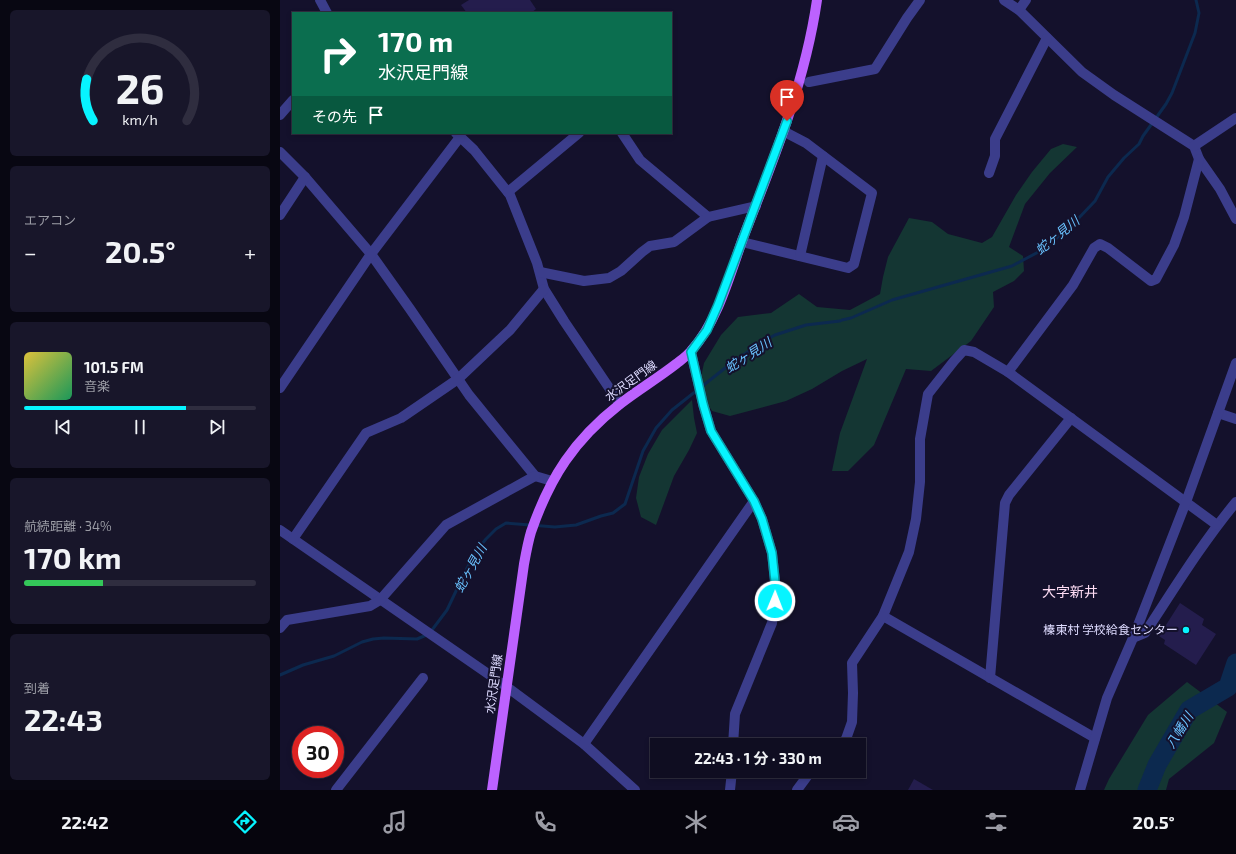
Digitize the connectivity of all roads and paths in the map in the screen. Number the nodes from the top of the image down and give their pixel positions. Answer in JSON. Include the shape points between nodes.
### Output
{"nodes":[{"id":1,"x":320,"y":0,"type":"edge"},
{"id":2,"x":817,"y":0,"type":"edge"},
{"id":3,"x":920,"y":0,"type":"edge"},
{"id":4,"x":1004,"y":0,"type":"edge"},
{"id":5,"x":1026,"y":0,"type":"edge"},
{"id":6,"x":1019,"y":10,"type":"junction"},
{"id":7,"x":326,"y":12,"type":"edge"},
{"id":8,"x":1047,"y":38,"type":"junction"},
{"id":9,"x":809,"y":82,"type":"dead end"},
{"id":10,"x":292,"y":101,"type":"edge"},
{"id":11,"x":280,"y":115,"type":"edge"},
{"id":12,"x":1236,"y":118,"type":"edge"},
{"id":13,"x":784,"y":131,"type":"junction"},
{"id":14,"x":578,"y":134,"type":"edge"},
{"id":15,"x":623,"y":134,"type":"edge"},
{"id":16,"x":458,"y":135,"type":"edge"},
{"id":17,"x":1194,"y":146,"type":"junction"},
{"id":18,"x":280,"y":152,"type":"edge"},
{"id":19,"x":823,"y":156,"type":"junction"},
{"id":20,"x":1199,"y":159,"type":"junction"},
{"id":21,"x":989,"y":173,"type":"dead end"},
{"id":22,"x":305,"y":177,"type":"junction"},
{"id":23,"x":508,"y":192,"type":"junction"},
{"id":24,"x":756,"y":206,"type":"junction"},
{"id":25,"x":280,"y":215,"type":"edge"},
{"id":26,"x":708,"y":217,"type":"junction"},
{"id":27,"x":1236,"y":219,"type":"edge"},
{"id":28,"x":742,"y":242,"type":"junction"},
{"id":29,"x":371,"y":254,"type":"junction"},
{"id":30,"x":800,"y":256,"type":"junction"},
{"id":31,"x":540,"y":272,"type":"junction"},
{"id":32,"x":544,"y":289,"type":"junction"},
{"id":33,"x":691,"y":352,"type":"junction"},
{"id":34,"x":1236,"y":362,"type":"edge"},
{"id":35,"x":1008,"y":372,"type":"junction"},
{"id":36,"x":458,"y":380,"type":"junction"},
{"id":37,"x":280,"y":388,"type":"edge"},
{"id":38,"x":620,"y":404,"type":"junction"},
{"id":39,"x":1218,"y":412,"type":"junction"},
{"id":40,"x":1071,"y":418,"type":"junction"},
{"id":41,"x":1236,"y":419,"type":"edge"},
{"id":42,"x":534,"y":476,"type":"junction"},
{"id":43,"x":552,"y":481,"type":"junction"},
{"id":44,"x":754,"y":501,"type":"junction"},
{"id":45,"x":1186,"y":502,"type":"junction"},
{"id":46,"x":1236,"y":502,"type":"edge"},
{"id":47,"x":1217,"y":525,"type":"junction"},
{"id":48,"x":280,"y":530,"type":"edge"},
{"id":49,"x":294,"y":539,"type":"junction"},
{"id":50,"x":380,"y":600,"type":"junction"},
{"id":51,"x":883,"y":616,"type":"junction"},
{"id":52,"x":280,"y":628,"type":"edge"},
{"id":53,"x":1133,"y":638,"type":"junction"},
{"id":54,"x":423,"y":678,"type":"dead end"},
{"id":55,"x":990,"y":678,"type":"junction"},
{"id":56,"x":507,"y":687,"type":"junction"},
{"id":57,"x":733,"y":738,"type":"edge"},
{"id":58,"x":846,"y":738,"type":"edge"},
{"id":59,"x":1095,"y":738,"type":"junction"},
{"id":60,"x":584,"y":744,"type":"junction"},
{"id":61,"x":731,"y":778,"type":"edge"},
{"id":62,"x":806,"y":778,"type":"edge"},
{"id":63,"x":336,"y":790,"type":"edge"},
{"id":64,"x":492,"y":790,"type":"edge"},
{"id":65,"x":635,"y":790,"type":"edge"},
{"id":66,"x":730,"y":790,"type":"edge"},
{"id":67,"x":798,"y":790,"type":"edge"},
{"id":68,"x":1080,"y":790,"type":"edge"}],
"edges":[{"from":1,"to":7,"type":"street"},
{"from":2,"to":13,"type":"main road","name":"水沢足門線","via":[[808,45]]},
{"from":3,"to":9,"type":"street","via":[[875,69]]},
{"from":4,"to":6,"type":"street"},
{"from":5,"to":6,"type":"street"},
{"from":6,"to":8,"type":"street"},
{"from":8,"to":17,"type":"street","via":[[1082,72]]},
{"from":8,"to":21,"type":"street","via":[[995,139],[995,156]]},
{"from":10,"to":11,"type":"street"},
{"from":12,"to":17,"type":"street"},
{"from":13,"to":19,"type":"street"},
{"from":13,"to":24,"type":"main road","name":"水沢足門線"},
{"from":14,"to":23,"type":"street"},
{"from":15,"to":26,"type":"street","via":[[640,160]]},
{"from":16,"to":23,"type":"street","via":[[474,150]]},
{"from":16,"to":29,"type":"street"},
{"from":17,"to":20,"type":"street"},
{"from":18,"to":22,"type":"street"},
{"from":19,"to":30,"type":"street"},
{"from":19,"to":30,"type":"street","via":[[872,193],[854,264],[848,268]]},
{"from":20,"to":27,"type":"street","via":[[1220,189]]},
{"from":20,"to":35,"type":"street","via":[[1174,245],[1156,279],[1151,282],[1100,244],[1094,248],[1073,285]]},
{"from":22,"to":25,"type":"street"},
{"from":22,"to":29,"type":"street"},
{"from":23,"to":31,"type":"street"},
{"from":24,"to":26,"type":"street"},
{"from":24,"to":28,"type":"main road","name":"水沢足門線"},
{"from":26,"to":31,"type":"street","via":[[674,242],[650,246],[609,278],[584,281]]},
{"from":28,"to":30,"type":"street"},
{"from":28,"to":33,"type":"main road","name":"水沢足門線","via":[[707,330]]},
{"from":29,"to":36,"type":"street"},
{"from":29,"to":37,"type":"street"},
{"from":31,"to":32,"type":"street"},
{"from":32,"to":36,"type":"street","via":[[510,330]]},
{"from":32,"to":38,"type":"street"},
{"from":33,"to":38,"type":"main road","name":"水沢足門線"},
{"from":33,"to":44,"type":"street","via":[[711,431]]},
{"from":34,"to":39,"type":"street"},
{"from":35,"to":40,"type":"street"},
{"from":35,"to":51,"type":"street","via":[[974,352],[964,350],[928,394],[920,439],[920,482],[916,519],[909,552]]},
{"from":36,"to":42,"type":"street"},
{"from":36,"to":49,"type":"street","via":[[400,418],[366,433]]},
{"from":38,"to":43,"type":"main road","name":"水沢足門線","via":[[597,423]]},
{"from":39,"to":41,"type":"street"},
{"from":39,"to":45,"type":"street"},
{"from":40,"to":45,"type":"street"},
{"from":40,"to":55,"type":"street","via":[[1005,503]]},
{"from":42,"to":43,"type":"street"},
{"from":42,"to":50,"type":"street","via":[[446,525]]},
{"from":43,"to":56,"type":"main road","name":"水沢足門線","via":[[531,533],[524,564]]},
{"from":44,"to":57,"type":"street","via":[[772,553],[776,591],[772,623],[735,714]]},
{"from":44,"to":60,"type":"street"},
{"from":45,"to":47,"type":"street"},
{"from":45,"to":53,"type":"street"},
{"from":46,"to":47,"type":"street"},
{"from":47,"to":53,"type":"street","via":[[1145,633]]},
{"from":48,"to":49,"type":"street"},
{"from":49,"to":50,"type":"street"},
{"from":50,"to":52,"type":"street","via":[[370,606],[287,620]]},
{"from":50,"to":56,"type":"street"},
{"from":51,"to":55,"type":"street"},
{"from":51,"to":58,"type":"street","via":[[852,663],[852,722]]},
{"from":53,"to":59,"type":"street","via":[[1108,698]]},
{"from":54,"to":63,"type":"street"},
{"from":55,"to":59,"type":"street"},
{"from":56,"to":60,"type":"street"},
{"from":56,"to":64,"type":"main road","name":"水沢足門線"},
{"from":59,"to":68,"type":"street"},
{"from":60,"to":65,"type":"street"},
{"from":61,"to":66,"type":"street"},
{"from":62,"to":67,"type":"street"}]}
